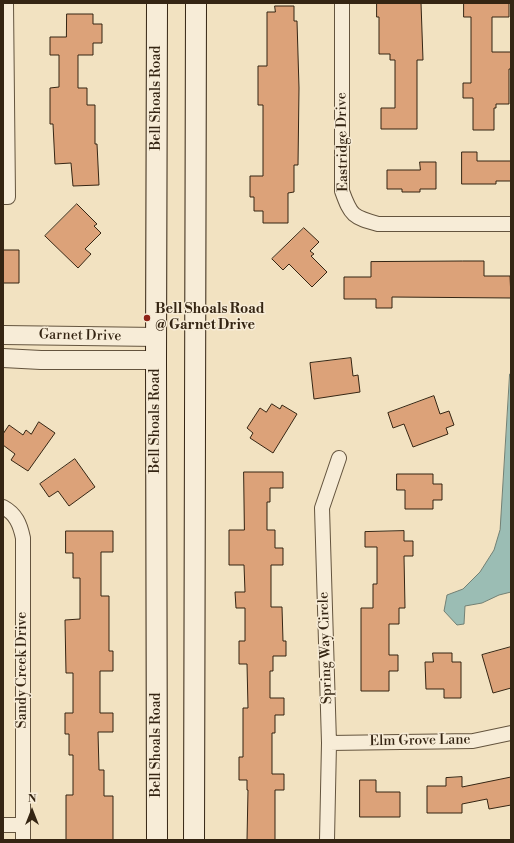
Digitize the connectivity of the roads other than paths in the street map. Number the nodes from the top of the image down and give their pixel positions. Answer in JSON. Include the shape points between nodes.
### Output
{"nodes":[{"id":1,"x":6,"y":3,"type":"edge"},
{"id":2,"x":157,"y":3,"type":"edge"},
{"id":3,"x":196,"y":3,"type":"edge"},
{"id":4,"x":342,"y":3,"type":"edge"},
{"id":5,"x":3,"y":197,"type":"edge"},
{"id":6,"x":511,"y":224,"type":"edge"},
{"id":7,"x":3,"y":335,"type":"edge"},
{"id":8,"x":157,"y":337,"type":"junction"},
{"id":9,"x":3,"y":358,"type":"edge"},
{"id":10,"x":156,"y":360,"type":"junction"},
{"id":11,"x":339,"y":458,"type":"dead end"},
{"id":12,"x":3,"y":507,"type":"edge"},
{"id":13,"x":511,"y":733,"type":"edge"},
{"id":14,"x":329,"y":743,"type":"junction"},
{"id":15,"x":3,"y":825,"type":"edge"},
{"id":16,"x":23,"y":825,"type":"junction"},
{"id":17,"x":23,"y":840,"type":"edge"},
{"id":18,"x":157,"y":840,"type":"edge"},
{"id":19,"x":194,"y":840,"type":"edge"},
{"id":20,"x":327,"y":840,"type":"edge"}],
"edges":[{"from":1,"to":5,"type":"street","via":[[8,197]]},
{"from":2,"to":8,"type":"main road","name":"Bell Shoals Road"},
{"from":3,"to":19,"type":"main road"},
{"from":4,"to":6,"type":"street","name":"Eastridge Drive","via":[[342,191],[348,208],[359,218],[378,224]]},
{"from":7,"to":8,"type":"street","name":"Garnet Drive"},
{"from":8,"to":10,"type":"main road","name":"Bell Shoals Road"},
{"from":9,"to":10,"type":"street","name":"Garnet Drive"},
{"from":10,"to":18,"type":"main road","name":"Bell Shoals Road"},
{"from":11,"to":14,"type":"street","name":"Spring Way Circle","via":[[322,508]]},
{"from":12,"to":16,"type":"street","name":"Sandy Creek Drive","via":[[16,517],[23,538]]},
{"from":13,"to":14,"type":"street","name":"Elm Grove Lane","via":[[473,741]]},
{"from":14,"to":20,"type":"street","name":"Spring Way Circle"},
{"from":15,"to":16,"type":"street"},
{"from":16,"to":17,"type":"street","name":"Sandy Creek Drive"}]}
